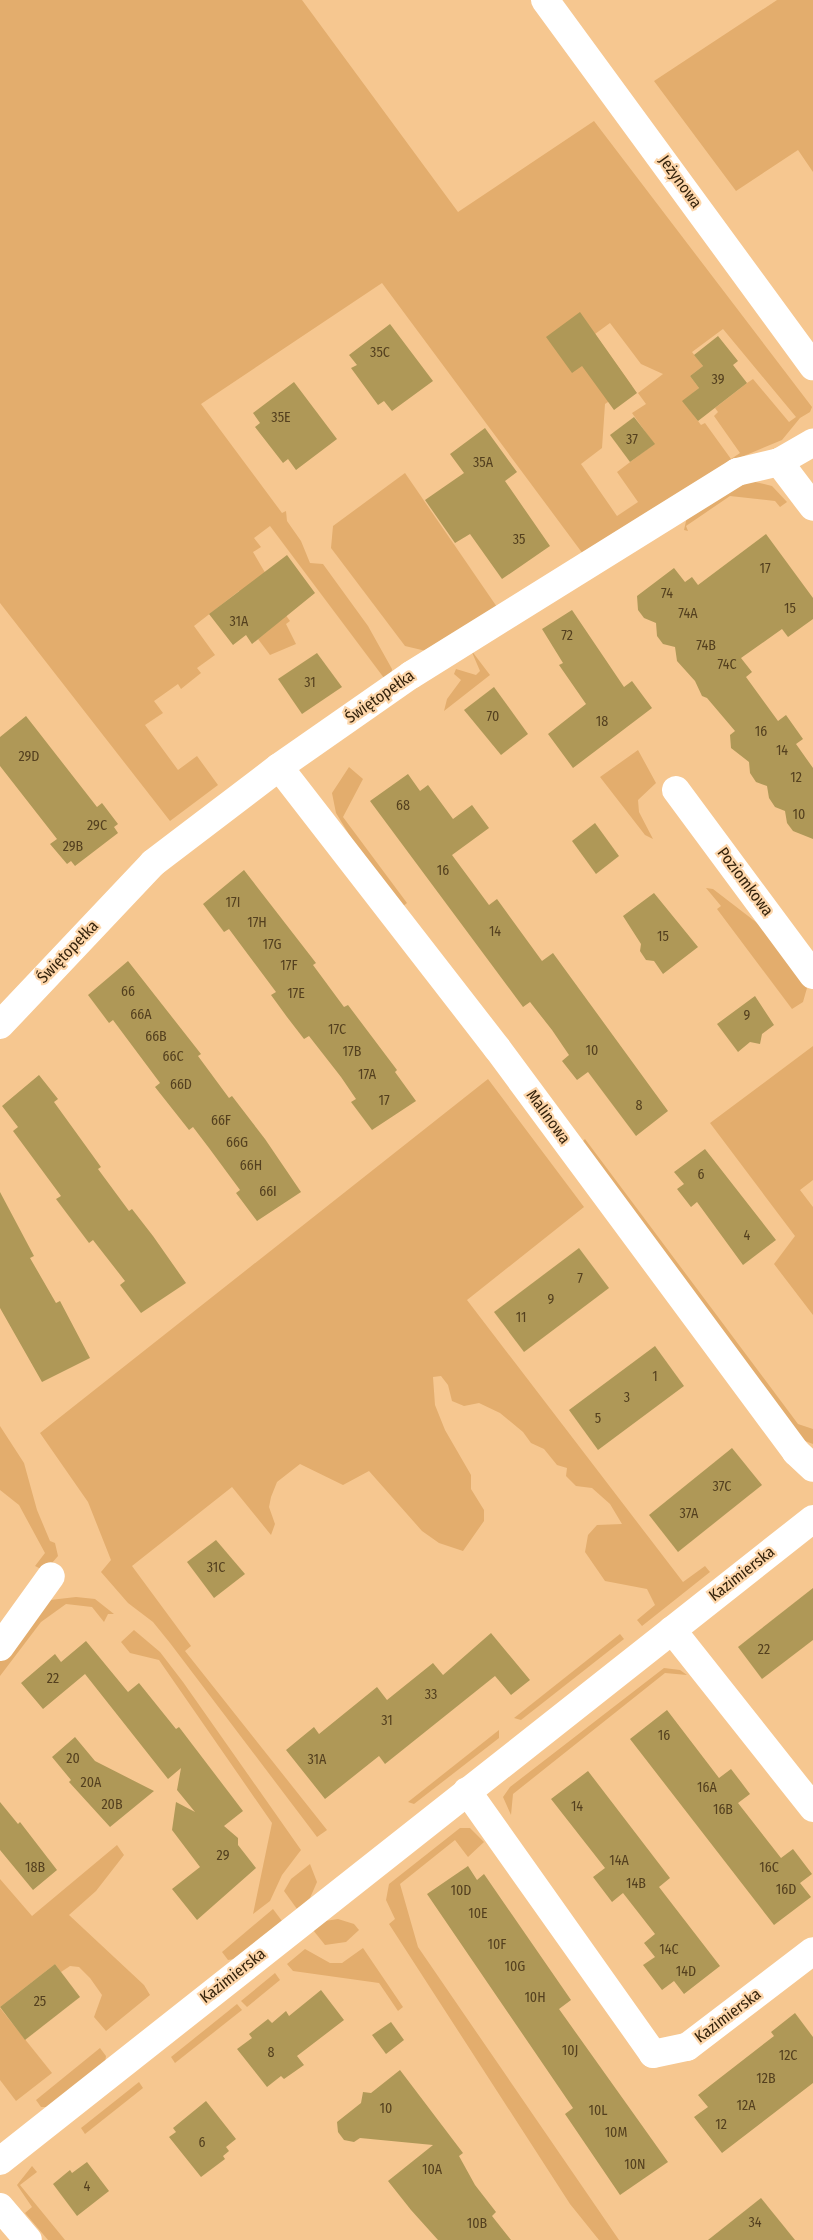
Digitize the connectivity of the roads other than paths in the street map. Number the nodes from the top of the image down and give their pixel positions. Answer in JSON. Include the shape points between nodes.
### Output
{"nodes":[{"id":1,"x":545,"y":0,"type":"edge"},
{"id":2,"x":813,"y":366,"type":"edge"},
{"id":3,"x":813,"y":442,"type":"edge"},
{"id":4,"x":779,"y":462,"type":"junction"},
{"id":5,"x":813,"y":507,"type":"edge"},
{"id":6,"x":279,"y":767,"type":"junction"},
{"id":7,"x":676,"y":790,"type":"dead end"},
{"id":8,"x":813,"y":974,"type":"edge"},
{"id":9,"x":0,"y":1025,"type":"edge"},
{"id":10,"x":813,"y":1468,"type":"edge"},
{"id":11,"x":813,"y":1519,"type":"edge"},
{"id":12,"x":51,"y":1576,"type":"dead end"},
{"id":13,"x":672,"y":1630,"type":"junction"},
{"id":14,"x":0,"y":1647,"type":"edge"},
{"id":15,"x":467,"y":1791,"type":"junction"},
{"id":16,"x":810,"y":1799,"type":"edge"},
{"id":17,"x":813,"y":1951,"type":"edge"},
{"id":18,"x":0,"y":2161,"type":"edge"},
{"id":19,"x":0,"y":2207,"type":"edge"},
{"id":20,"x":28,"y":2240,"type":"edge"}],
"edges":[{"from":1,"to":2,"type":"street","name":"Jeżynowa"},
{"from":3,"to":4,"type":"street","name":"Świętopełka"},
{"from":4,"to":5,"type":"street"},
{"from":4,"to":6,"type":"street","name":"Świętopełka","via":[[737,472],[411,675]]},
{"from":6,"to":9,"type":"street","name":"Świętopełka","via":[[153,863]]},
{"from":6,"to":10,"type":"street","name":"Malinowa","via":[[497,1048],[796,1452]]},
{"from":7,"to":8,"type":"street","name":"Poziomkowa"},
{"from":11,"to":13,"type":"street","name":"Kazimierska"},
{"from":12,"to":14,"type":"street"},
{"from":13,"to":15,"type":"street","name":"Kazimierska"},
{"from":13,"to":16,"type":"street"},
{"from":15,"to":17,"type":"street","name":"Kazimierska","via":[[653,2054],[687,2047]]},
{"from":15,"to":18,"type":"street","name":"Kazimierska"},
{"from":19,"to":20,"type":"street"}]}
